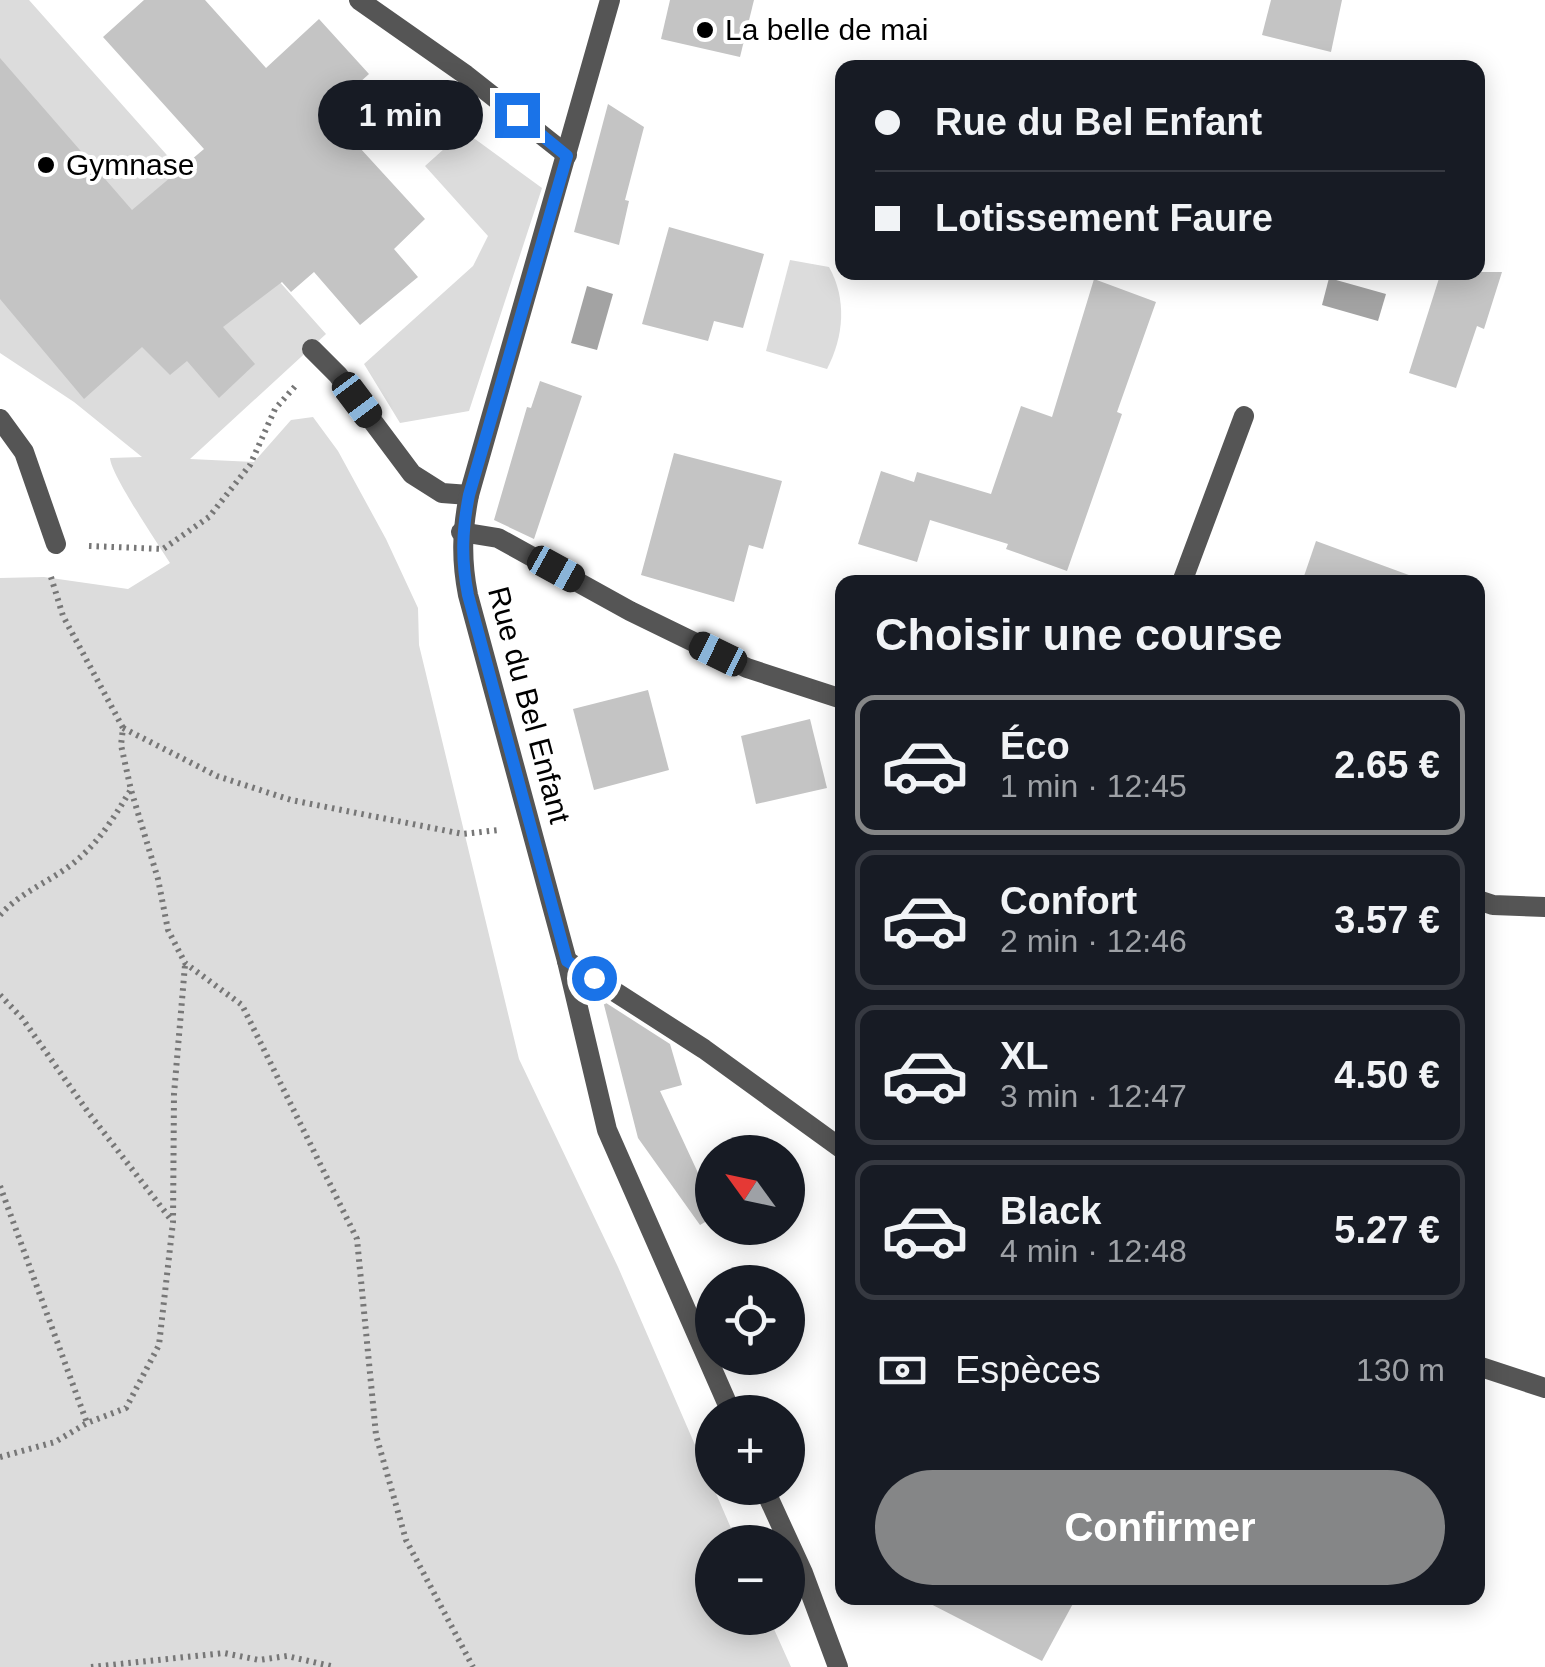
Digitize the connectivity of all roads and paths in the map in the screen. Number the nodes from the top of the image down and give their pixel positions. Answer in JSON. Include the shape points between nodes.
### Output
{"nodes":[{"id":1,"x":359,"y":0,"type":"edge"},
{"id":2,"x":610,"y":0,"type":"edge"},
{"id":3,"x":567,"y":156,"type":"junction"},
{"id":4,"x":312,"y":349,"type":"dead end"},
{"id":5,"x":275,"y":409,"type":"dead end"},
{"id":6,"x":1244,"y":416,"type":"dead end"},
{"id":7,"x":0,"y":420,"type":"edge"},
{"id":8,"x":469,"y":495,"type":"junction"},
{"id":9,"x":462,"y":532,"type":"junction"},
{"id":10,"x":56,"y":544,"type":"junction"},
{"id":11,"x":1185,"y":575,"type":"edge"},
{"id":12,"x":835,"y":697,"type":"edge"},
{"id":13,"x":123,"y":728,"type":"junction"},
{"id":14,"x":131,"y":790,"type":"junction"},
{"id":15,"x":530,"y":827,"type":"junction"},
{"id":16,"x":1485,"y":902,"type":"edge"},
{"id":17,"x":1545,"y":906,"type":"edge"},
{"id":18,"x":0,"y":915,"type":"edge"},
{"id":19,"x":567,"y":961,"type":"junction"},
{"id":20,"x":185,"y":963,"type":"junction"},
{"id":21,"x":0,"y":995,"type":"edge"},
{"id":22,"x":835,"y":1145,"type":"edge"},
{"id":23,"x":0,"y":1186,"type":"edge"},
{"id":24,"x":173,"y":1222,"type":"junction"},
{"id":25,"x":1485,"y":1368,"type":"edge"},
{"id":26,"x":1545,"y":1388,"type":"edge"},
{"id":27,"x":724,"y":1395,"type":"edge"},
{"id":28,"x":87,"y":1423,"type":"junction"},
{"id":29,"x":0,"y":1457,"type":"edge"},
{"id":30,"x":772,"y":1505,"type":"edge"},
{"id":31,"x":91,"y":1667,"type":"edge"},
{"id":32,"x":334,"y":1667,"type":"edge"},
{"id":33,"x":473,"y":1667,"type":"edge"},
{"id":34,"x":838,"y":1667,"type":"edge"}],
"edges":[{"from":1,"to":3,"type":"street"},
{"from":2,"to":3,"type":"street","name":"Rue du Bel Enfant"},
{"from":3,"to":8,"type":"street","name":"Rue du Bel Enfant"},
{"from":4,"to":8,"type":"street","via":[[412,474],[442,492]]},
{"from":5,"to":10,"type":"path","via":[[250,465],[209,517],[163,549]]},
{"from":6,"to":11,"type":"street"},
{"from":7,"to":10,"type":"street","via":[[24,452]]},
{"from":8,"to":9,"type":"street","name":"Rue du Bel Enfant"},
{"from":9,"to":12,"type":"street","via":[[498,538],[747,668]]},
{"from":9,"to":15,"type":"street","name":"Rue du Bel Enfant","via":[[468,595]]},
{"from":10,"to":13,"type":"path","via":[[48,571],[63,616]]},
{"from":13,"to":14,"type":"path"},
{"from":13,"to":15,"type":"path","via":[[217,776],[292,800],[463,834]]},
{"from":14,"to":18,"type":"path","via":[[101,839]]},
{"from":14,"to":20,"type":"path","via":[[168,930]]},
{"from":15,"to":19,"type":"street","name":"Rue du Bel Enfant"},
{"from":16,"to":17,"type":"street"},
{"from":19,"to":22,"type":"street","via":[[704,1048]]},
{"from":19,"to":27,"type":"street","name":"Rue du Bel Enfant","via":[[607,1130]]},
{"from":20,"to":24,"type":"path"},
{"from":20,"to":33,"type":"path","via":[[242,1005],[357,1239],[376,1434],[406,1540]]},
{"from":21,"to":24,"type":"path"},
{"from":23,"to":28,"type":"path"},
{"from":24,"to":28,"type":"path","via":[[160,1345],[126,1408]]},
{"from":25,"to":26,"type":"street"},
{"from":28,"to":29,"type":"path","via":[[55,1442]]},
{"from":30,"to":34,"type":"street"},
{"from":31,"to":32,"type":"path","via":[[224,1653]]}]}
